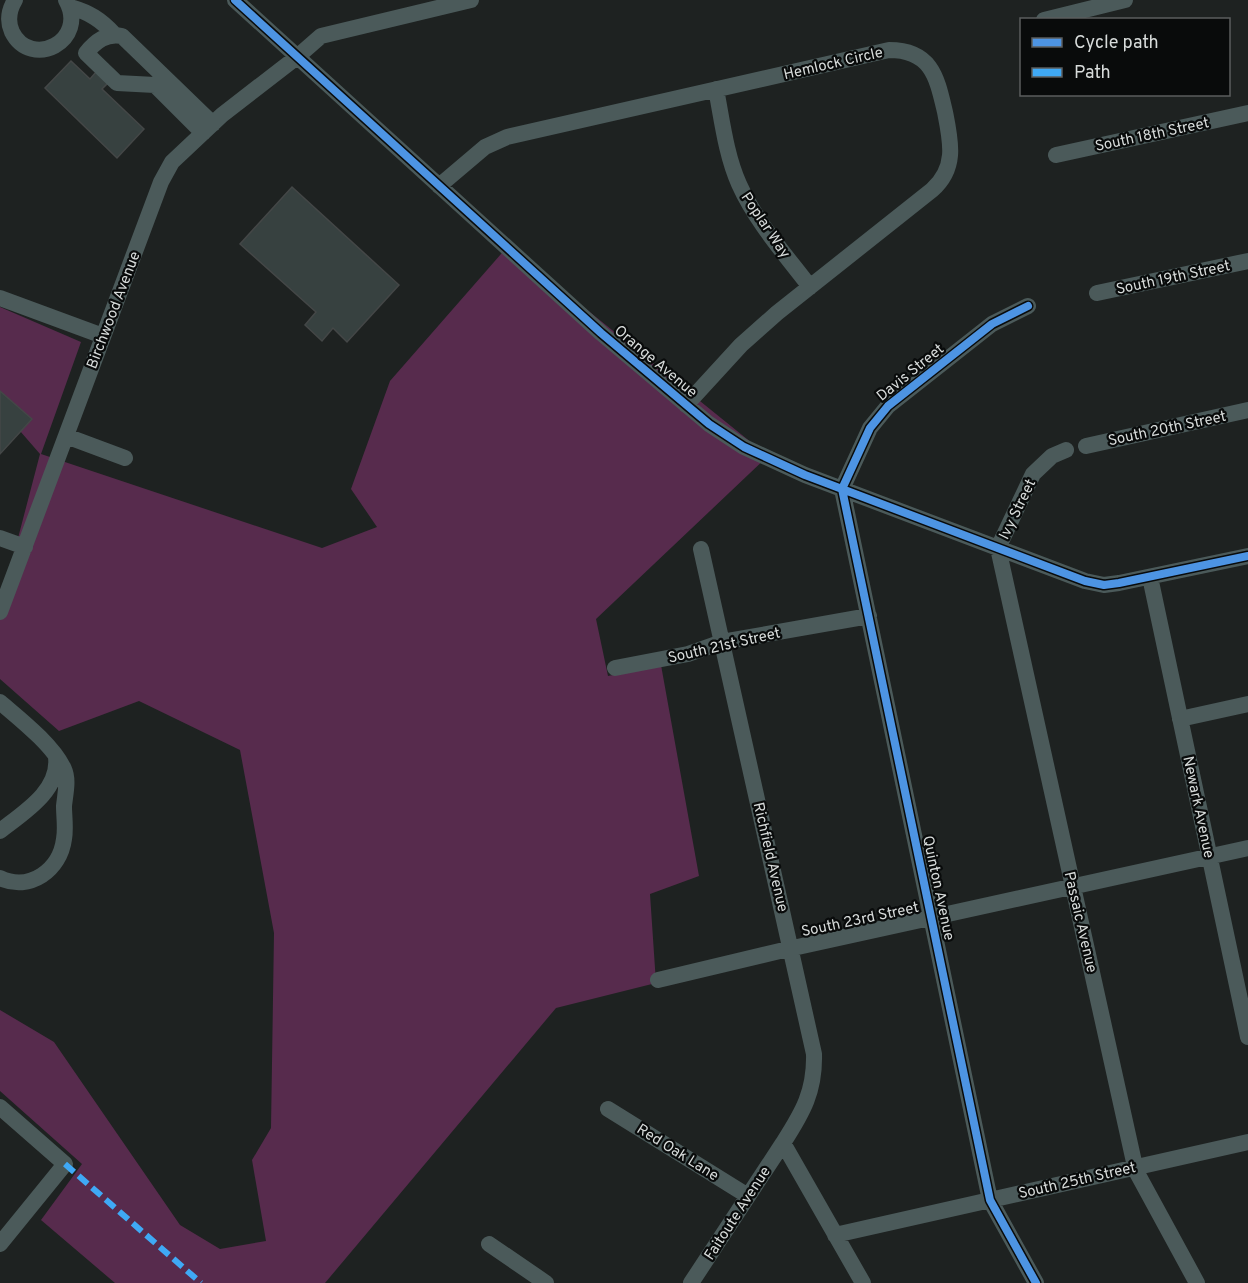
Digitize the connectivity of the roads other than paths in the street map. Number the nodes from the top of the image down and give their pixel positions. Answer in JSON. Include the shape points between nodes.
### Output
{"nodes":[{"id":1,"x":15,"y":0,"type":"edge"},
{"id":2,"x":235,"y":0,"type":"edge"},
{"id":3,"x":471,"y":0,"type":"edge"},
{"id":4,"x":1125,"y":0,"type":"edge"},
{"id":5,"x":68,"y":4,"type":"edge"},
{"id":6,"x":1052,"y":18,"type":"edge"},
{"id":7,"x":114,"y":34,"type":"junction"},
{"id":8,"x":64,"y":39,"type":"junction"},
{"id":9,"x":86,"y":53,"type":"junction"},
{"id":10,"x":297,"y":57,"type":"junction"},
{"id":11,"x":716,"y":89,"type":"junction"},
{"id":12,"x":1248,"y":113,"type":"edge"},
{"id":13,"x":208,"y":128,"type":"junction"},
{"id":14,"x":1056,"y":155,"type":"dead end"},
{"id":15,"x":439,"y":186,"type":"junction"},
{"id":16,"x":1248,"y":261,"type":"edge"},
{"id":17,"x":810,"y":287,"type":"junction"},
{"id":18,"x":1097,"y":293,"type":"dead end"},
{"id":19,"x":0,"y":298,"type":"edge"},
{"id":20,"x":1028,"y":306,"type":"dead end"},
{"id":21,"x":103,"y":336,"type":"junction"},
{"id":22,"x":686,"y":405,"type":"junction"},
{"id":23,"x":1248,"y":410,"type":"edge"},
{"id":24,"x":66,"y":436,"type":"junction"},
{"id":25,"x":1086,"y":446,"type":"dead end"},
{"id":26,"x":1066,"y":450,"type":"dead end"},
{"id":27,"x":125,"y":458,"type":"dead end"},
{"id":28,"x":842,"y":489,"type":"junction"},
{"id":29,"x":0,"y":538,"type":"edge"},
{"id":30,"x":25,"y":547,"type":"junction"},
{"id":31,"x":998,"y":548,"type":"junction"},
{"id":32,"x":701,"y":549,"type":"dead end"},
{"id":33,"x":1248,"y":556,"type":"edge"},
{"id":34,"x":1149,"y":577,"type":"junction"},
{"id":35,"x":0,"y":612,"type":"edge"},
{"id":36,"x":868,"y":616,"type":"junction"},
{"id":37,"x":722,"y":642,"type":"junction"},
{"id":38,"x":615,"y":668,"type":"dead end"},
{"id":39,"x":0,"y":702,"type":"edge"},
{"id":40,"x":1248,"y":704,"type":"edge"},
{"id":41,"x":1180,"y":719,"type":"junction"},
{"id":42,"x":56,"y":757,"type":"junction"},
{"id":43,"x":0,"y":831,"type":"edge"},
{"id":44,"x":1248,"y":848,"type":"edge"},
{"id":45,"x":1210,"y":857,"type":"junction"},
{"id":46,"x":0,"y":878,"type":"edge"},
{"id":47,"x":1073,"y":886,"type":"junction"},
{"id":48,"x":931,"y":917,"type":"junction"},
{"id":49,"x":791,"y":948,"type":"junction"},
{"id":50,"x":658,"y":980,"type":"dead end"},
{"id":51,"x":1244,"y":997,"type":"edge"},
{"id":52,"x":1248,"y":1036,"type":"edge"},
{"id":53,"x":0,"y":1107,"type":"edge"},
{"id":54,"x":608,"y":1109,"type":"dead end"},
{"id":55,"x":1248,"y":1142,"type":"edge"},
{"id":56,"x":783,"y":1143,"type":"junction"},
{"id":57,"x":1136,"y":1167,"type":"junction"},
{"id":58,"x":748,"y":1196,"type":"junction"},
{"id":59,"x":990,"y":1200,"type":"junction"},
{"id":60,"x":835,"y":1235,"type":"junction"},
{"id":61,"x":0,"y":1244,"type":"edge"},
{"id":62,"x":489,"y":1244,"type":"dead end"},
{"id":63,"x":696,"y":1281,"type":"edge"},
{"id":64,"x":546,"y":1283,"type":"edge"},
{"id":65,"x":863,"y":1283,"type":"edge"},
{"id":66,"x":1036,"y":1283,"type":"edge"},
{"id":67,"x":1197,"y":1283,"type":"edge"}],
"edges":[{"from":1,"to":8,"type":"street","via":[[10,29],[24,45],[45,50]]},
{"from":2,"to":10,"type":"street","name":"Orange Avenue"},
{"from":3,"to":10,"type":"street","name":"Birchwood Avenue","via":[[321,36]]},
{"from":4,"to":6,"type":"street"},
{"from":5,"to":7,"type":"street","via":[[100,19]]},
{"from":5,"to":8,"type":"street","via":[[72,24]]},
{"from":7,"to":9,"type":"street","via":[[103,37]]},
{"from":7,"to":13,"type":"street","via":[[122,36]]},
{"from":8,"to":9,"type":"street"},
{"from":9,"to":13,"type":"street","via":[[117,83],[155,85]]},
{"from":10,"to":13,"type":"street","name":"Birchwood Avenue"},
{"from":10,"to":15,"type":"street","name":"Orange Avenue"},
{"from":11,"to":15,"type":"street","name":"Hemlock Circle","via":[[507,137],[485,147]]},
{"from":11,"to":17,"type":"street","name":"Poplar Way","via":[[729,151],[750,208]]},
{"from":11,"to":17,"type":"street","name":"Hemlock Circle","via":[[890,50],[917,56],[936,77],[952,149],[943,178]]},
{"from":12,"to":14,"type":"street","name":"South 18th Street"},
{"from":13,"to":21,"type":"street","name":"Birchwood Avenue","via":[[171,162]]},
{"from":15,"to":22,"type":"street","name":"Orange Avenue"},
{"from":16,"to":18,"type":"street","name":"South 19th Street"},
{"from":17,"to":22,"type":"street","name":"Hemlock Circle","via":[[741,345]]},
{"from":19,"to":21,"type":"street"},
{"from":20,"to":28,"type":"street","name":"Davis Street","via":[[992,324],[888,406],[870,428]]},
{"from":21,"to":24,"type":"street","name":"Birchwood Avenue"},
{"from":22,"to":28,"type":"street","name":"Orange Avenue","via":[[744,447]]},
{"from":23,"to":25,"type":"street","name":"South 20th Street"},
{"from":24,"to":27,"type":"street"},
{"from":24,"to":30,"type":"street","name":"Birchwood Avenue"},
{"from":26,"to":31,"type":"street","name":"Ivy Street","via":[[1052,456],[1033,474]]},
{"from":28,"to":31,"type":"street","name":"Orange Avenue"},
{"from":28,"to":36,"type":"street","name":"Quinton Avenue"},
{"from":29,"to":30,"type":"street"},
{"from":30,"to":35,"type":"street","name":"Birchwood Avenue"},
{"from":31,"to":34,"type":"street","name":"Orange Avenue","via":[[1104,585]]},
{"from":31,"to":47,"type":"street","name":"Passaic Avenue"},
{"from":32,"to":37,"type":"street","name":"Richfield Avenue"},
{"from":33,"to":34,"type":"street"},
{"from":34,"to":41,"type":"street","name":"Newark Avenue"},
{"from":36,"to":37,"type":"street","name":"South 21st Street"},
{"from":36,"to":48,"type":"street","name":"Quinton Avenue"},
{"from":37,"to":38,"type":"street","name":"South 21st Street","via":[[688,654]]},
{"from":37,"to":49,"type":"street","name":"Richfield Avenue"},
{"from":39,"to":42,"type":"street"},
{"from":40,"to":41,"type":"street"},
{"from":41,"to":45,"type":"street","name":"Newark Avenue"},
{"from":42,"to":43,"type":"street","via":[[51,785],[34,805]]},
{"from":42,"to":46,"type":"street","via":[[65,771],[66,786],[64,838],[59,856],[44,876],[25,882]]},
{"from":44,"to":45,"type":"street","name":"South 23rd Street"},
{"from":45,"to":47,"type":"street","name":"South 23rd Street"},
{"from":45,"to":51,"type":"street","name":"Newark Avenue"},
{"from":47,"to":48,"type":"street","name":"South 23rd Street"},
{"from":47,"to":57,"type":"street","name":"Passaic Avenue"},
{"from":48,"to":49,"type":"street","name":"South 23rd Street"},
{"from":48,"to":59,"type":"street","name":"Quinton Avenue"},
{"from":49,"to":50,"type":"street","name":"South 23rd Street"},
{"from":49,"to":56,"type":"street","name":"Richfield Avenue","via":[[812,1043],[814,1075],[806,1106]]},
{"from":51,"to":52,"type":"street","name":"Newark Avenue"},
{"from":53,"to":61,"type":"street","via":[[65,1164]]},
{"from":54,"to":58,"type":"street","name":"Red Oak Lane"},
{"from":55,"to":57,"type":"street","name":"South 25th Street"},
{"from":56,"to":58,"type":"street","name":"Faitoute Avenue"},
{"from":56,"to":60,"type":"street"},
{"from":57,"to":59,"type":"street","name":"South 25th Street"},
{"from":57,"to":67,"type":"street","name":"Passaic Avenue"},
{"from":58,"to":63,"type":"street","name":"Faitoute Avenue"},
{"from":59,"to":60,"type":"street","name":"South 25th Street"},
{"from":59,"to":66,"type":"street","name":"Quinton Avenue"},
{"from":60,"to":65,"type":"street"},
{"from":62,"to":64,"type":"street"}]}
